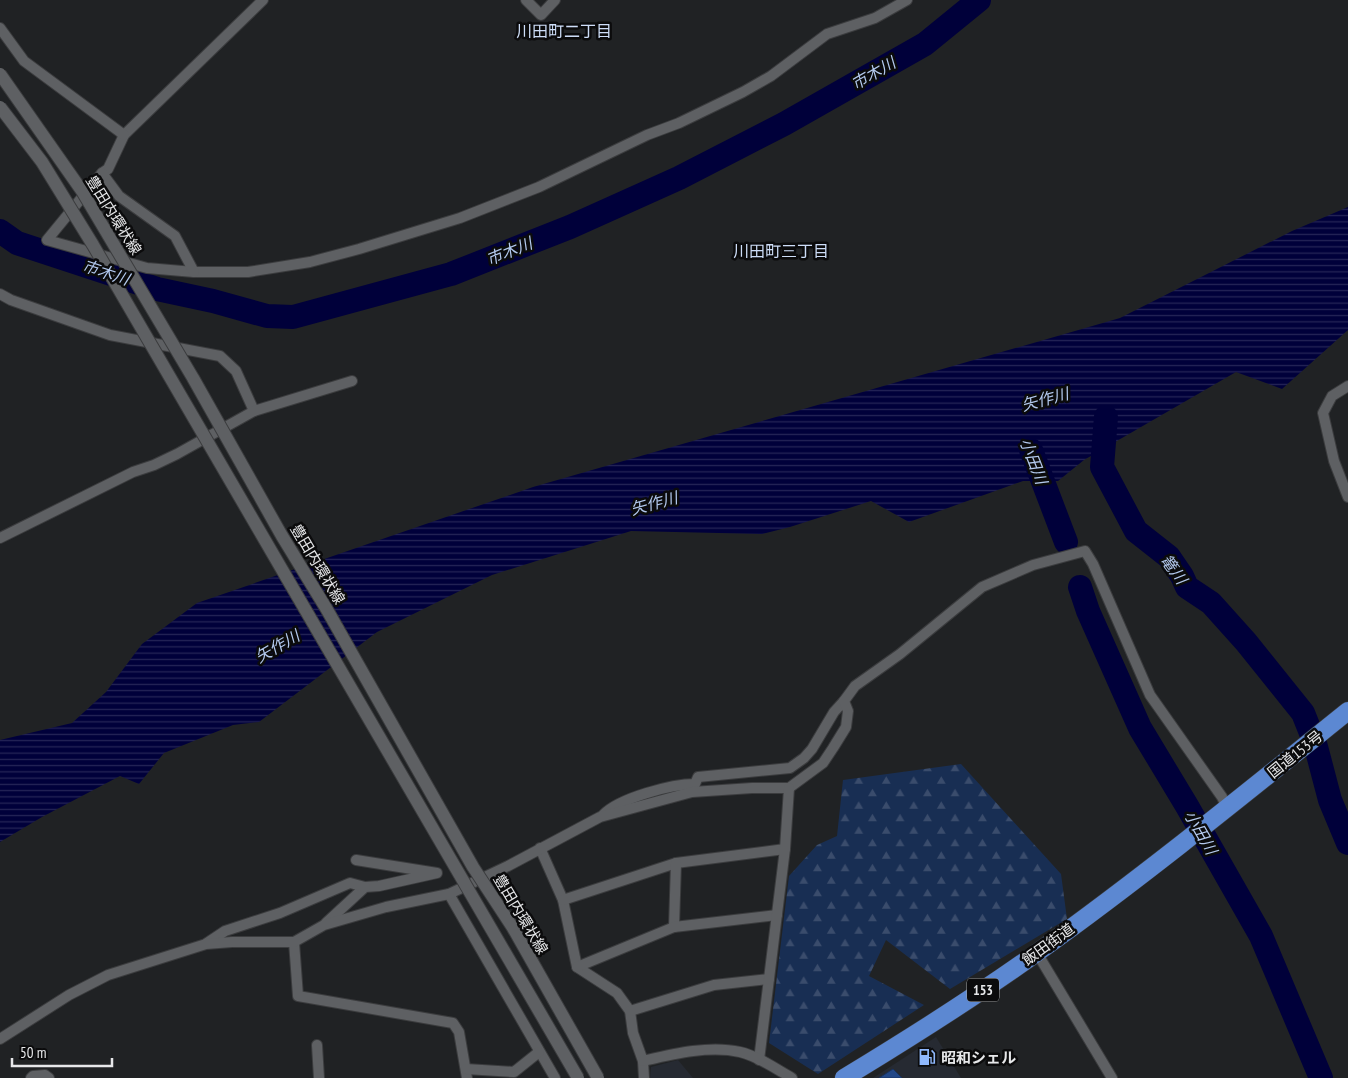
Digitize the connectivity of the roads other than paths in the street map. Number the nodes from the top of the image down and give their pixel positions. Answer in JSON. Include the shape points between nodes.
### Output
{"nodes":[{"id":1,"x":263,"y":0,"type":"edge"},
{"id":2,"x":526,"y":0,"type":"edge"},
{"id":3,"x":555,"y":0,"type":"edge"},
{"id":4,"x":907,"y":0,"type":"edge"},
{"id":5,"x":0,"y":28,"type":"edge"},
{"id":6,"x":0,"y":74,"type":"edge"},
{"id":7,"x":0,"y":107,"type":"edge"},
{"id":8,"x":124,"y":135,"type":"junction"},
{"id":9,"x":102,"y":173,"type":"junction"},
{"id":10,"x":194,"y":272,"type":"junction"},
{"id":11,"x":0,"y":294,"type":"edge"},
{"id":12,"x":352,"y":381,"type":"dead end"},
{"id":13,"x":1348,"y":386,"type":"edge"},
{"id":14,"x":254,"y":411,"type":"junction"},
{"id":15,"x":1348,"y":496,"type":"edge"},
{"id":16,"x":0,"y":538,"type":"edge"},
{"id":17,"x":844,"y":701,"type":"junction"},
{"id":18,"x":1348,"y":711,"type":"edge"},
{"id":19,"x":789,"y":788,"type":"junction"},
{"id":20,"x":1242,"y":797,"type":"joint"},
{"id":21,"x":1227,"y":808,"type":"junction"},
{"id":22,"x":600,"y":817,"type":"junction"},
{"id":23,"x":540,"y":848,"type":"junction"},
{"id":24,"x":785,"y":849,"type":"junction"},
{"id":25,"x":356,"y":860,"type":"dead end"},
{"id":26,"x":676,"y":863,"type":"junction"},
{"id":27,"x":365,"y":887,"type":"junction"},
{"id":28,"x":449,"y":894,"type":"junction"},
{"id":29,"x":563,"y":900,"type":"junction"},
{"id":30,"x":777,"y":915,"type":"junction"},
{"id":31,"x":324,"y":926,"type":"junction"},
{"id":32,"x":674,"y":927,"type":"junction"},
{"id":33,"x":294,"y":942,"type":"junction"},
{"id":34,"x":206,"y":944,"type":"junction"},
{"id":35,"x":1037,"y":953,"type":"junction"},
{"id":36,"x":577,"y":967,"type":"junction"},
{"id":37,"x":769,"y":979,"type":"junction"},
{"id":38,"x":630,"y":1011,"type":"junction"},
{"id":39,"x":0,"y":1039,"type":"edge"},
{"id":40,"x":317,"y":1045,"type":"dead end"},
{"id":41,"x":539,"y":1052,"type":"junction"},
{"id":42,"x":759,"y":1060,"type":"junction"},
{"id":43,"x":643,"y":1061,"type":"junction"},
{"id":44,"x":467,"y":1074,"type":"edge"},
{"id":45,"x":30,"y":1078,"type":"edge"},
{"id":46,"x":50,"y":1078,"type":"edge"},
{"id":47,"x":319,"y":1078,"type":"edge"},
{"id":48,"x":555,"y":1078,"type":"edge"},
{"id":49,"x":578,"y":1078,"type":"edge"},
{"id":50,"x":598,"y":1078,"type":"edge"},
{"id":51,"x":644,"y":1078,"type":"edge"},
{"id":52,"x":792,"y":1078,"type":"edge"},
{"id":53,"x":844,"y":1078,"type":"edge"},
{"id":54,"x":1112,"y":1078,"type":"edge"}],
"edges":[{"from":1,"to":8,"type":"street"},
{"from":2,"to":3,"type":"street","via":[[541,15]]},
{"from":4,"to":10,"type":"street","via":[[875,18],[827,34],[770,76],[718,104],[679,123],[646,134],[539,187],[460,218],[310,262],[248,272]]},
{"from":5,"to":8,"type":"street","via":[[24,61]]},
{"from":6,"to":50,"type":"street","name":"豊田内環状線","bridge":true,"via":[[87,200]]},
{"from":7,"to":49,"type":"street","bridge":true,"via":[[42,162],[93,244]]},
{"from":8,"to":9,"type":"street","via":[[108,169]]},
{"from":9,"to":10,"type":"street","via":[[119,196],[175,236]]},
{"from":9,"to":10,"type":"street","via":[[47,240],[147,268]]},
{"from":11,"to":14,"type":"street","via":[[110,336],[220,356],[236,371]]},
{"from":12,"to":14,"type":"street"},
{"from":13,"to":15,"type":"street","via":[[1332,396],[1323,413],[1334,462]]},
{"from":14,"to":16,"type":"street","via":[[177,454],[133,472]]},
{"from":17,"to":19,"type":"street","via":[[848,712],[846,727],[833,748],[823,763]]},
{"from":17,"to":21,"type":"street","via":[[855,686],[982,587],[1033,565],[1085,551],[1150,695]]},
{"from":17,"to":22,"type":"street","via":[[812,749],[790,768],[698,776],[695,784],[681,784],[634,798],[609,809]]},
{"from":18,"to":20,"type":"highway","name":"国道153号","number":"153"},
{"from":19,"to":22,"type":"street","via":[[692,792]]},
{"from":19,"to":24,"type":"street"},
{"from":20,"to":21,"type":"highway","name":"飯田街道","number":"153"},
{"from":21,"to":35,"type":"highway","name":"飯田街道","number":"153"},
{"from":22,"to":23,"type":"street"},
{"from":23,"to":28,"type":"street"},
{"from":23,"to":29,"type":"street"},
{"from":24,"to":26,"type":"street"},
{"from":24,"to":30,"type":"street"},
{"from":25,"to":27,"type":"street","via":[[437,874]]},
{"from":26,"to":29,"type":"street"},
{"from":26,"to":32,"type":"street"},
{"from":27,"to":31,"type":"street"},
{"from":27,"to":34,"type":"street","via":[[350,883],[280,913],[225,930]]},
{"from":28,"to":31,"type":"street","via":[[386,907]]},
{"from":28,"to":41,"type":"street"},
{"from":29,"to":36,"type":"street"},
{"from":30,"to":32,"type":"street"},
{"from":30,"to":37,"type":"street"},
{"from":31,"to":33,"type":"street"},
{"from":32,"to":36,"type":"street"},
{"from":33,"to":34,"type":"street"},
{"from":33,"to":44,"type":"street","via":[[298,996],[453,1023],[459,1032]]},
{"from":34,"to":39,"type":"street","via":[[108,975],[69,995]]},
{"from":35,"to":53,"type":"highway","name":"飯田街道","number":"153"},
{"from":35,"to":54,"type":"street"},
{"from":36,"to":38,"type":"street","via":[[617,993]]},
{"from":37,"to":38,"type":"street","via":[[714,985]]},
{"from":37,"to":42,"type":"street"},
{"from":38,"to":43,"type":"street","via":[[633,1033]]},
{"from":40,"to":47,"type":"street"},
{"from":41,"to":44,"type":"street","via":[[514,1072]]},
{"from":41,"to":48,"type":"street"},
{"from":42,"to":43,"type":"street","via":[[741,1052],[723,1050],[681,1052]]},
{"from":42,"to":52,"type":"street"},
{"from":43,"to":51,"type":"street"},
{"from":45,"to":46,"type":"street","via":[[45,1075]]}]}
